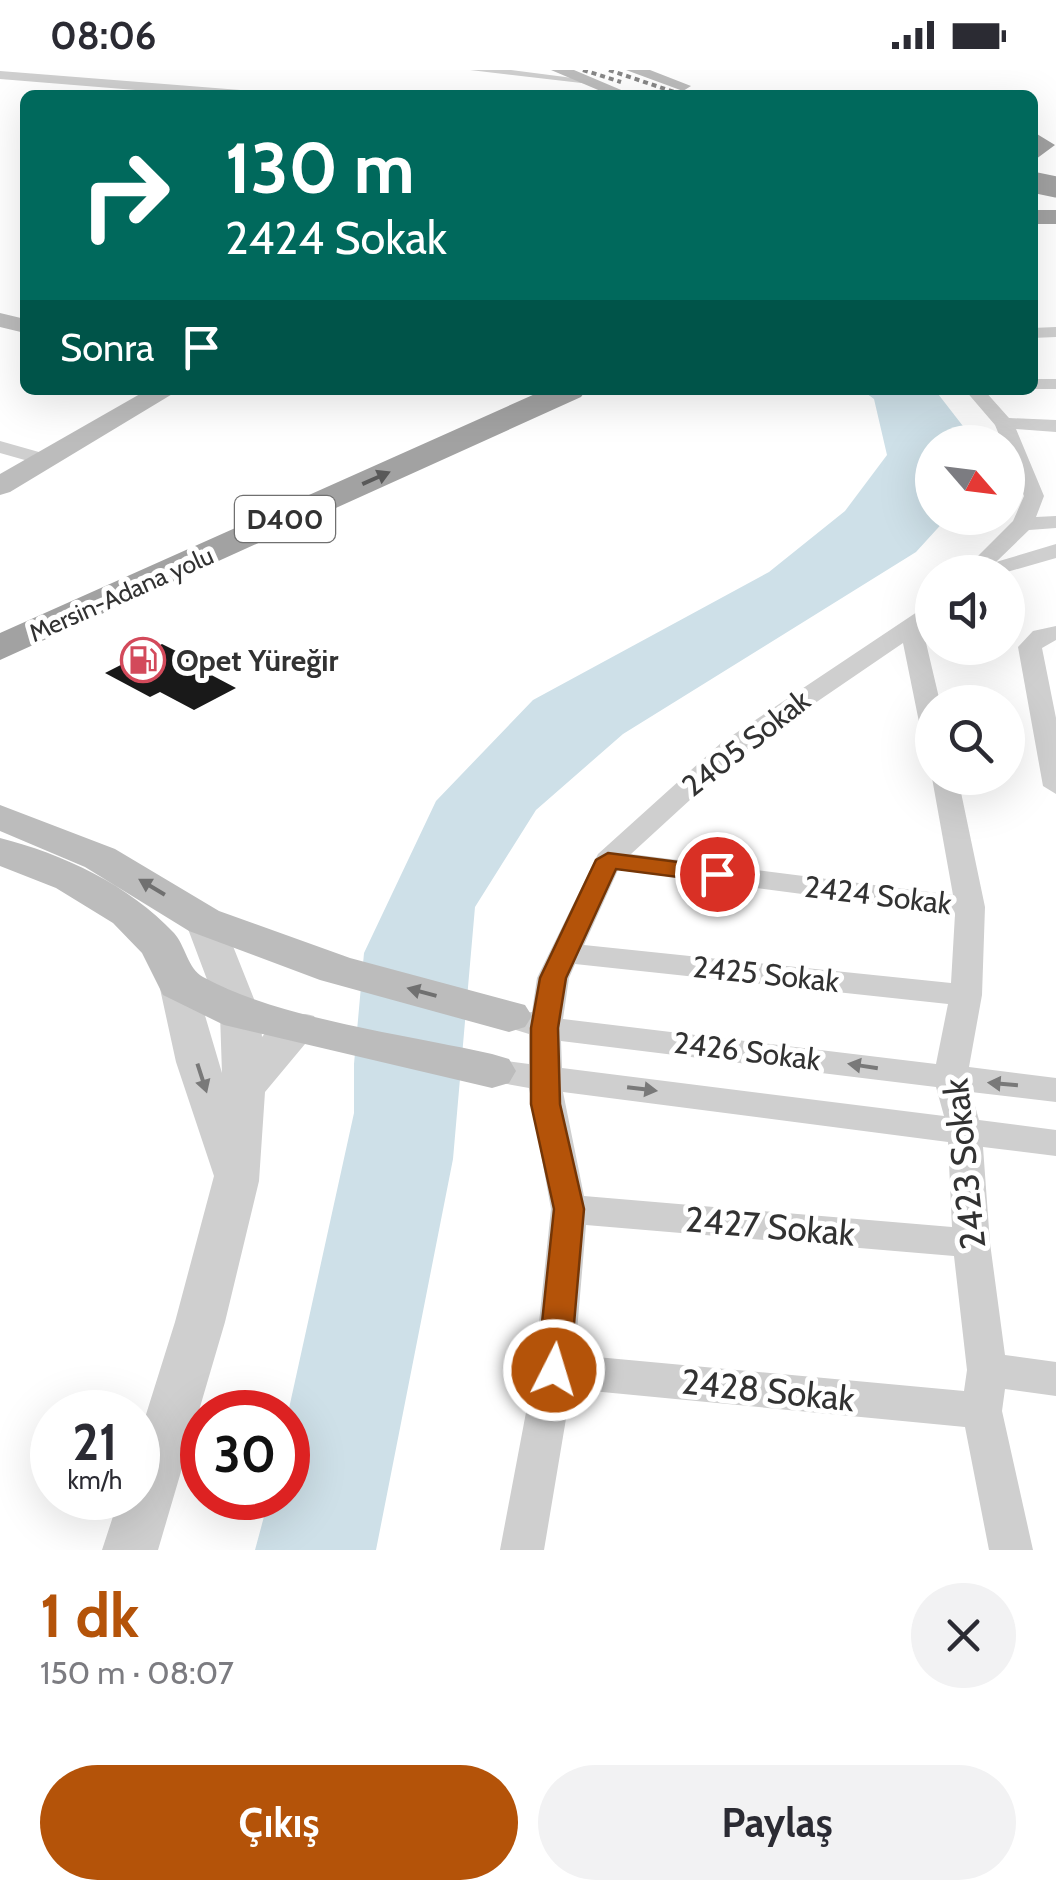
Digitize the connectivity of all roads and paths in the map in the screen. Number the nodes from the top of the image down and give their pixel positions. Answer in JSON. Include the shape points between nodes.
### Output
{"nodes":[{"id":1,"x":476,"y":70,"type":"edge"},
{"id":2,"x":559,"y":70,"type":"edge"},
{"id":3,"x":634,"y":70,"type":"edge"},
{"id":4,"x":702,"y":70,"type":"edge"},
{"id":5,"x":0,"y":75,"type":"edge"},
{"id":6,"x":590,"y":81,"type":"junction"},
{"id":7,"x":190,"y":90,"type":"edge"},
{"id":8,"x":612,"y":90,"type":"edge"},
{"id":9,"x":677,"y":90,"type":"edge"},
{"id":10,"x":157,"y":395,"type":"edge"},
{"id":11,"x":498,"y":395,"type":"edge"},
{"id":12,"x":559,"y":395,"type":"edge"},
{"id":13,"x":978,"y":395,"type":"edge"},
{"id":14,"x":1004,"y":424,"type":"junction"},
{"id":15,"x":1056,"y":426,"type":"edge"},
{"id":16,"x":0,"y":447,"type":"edge"},
{"id":17,"x":46,"y":460,"type":"junction"},
{"id":18,"x":0,"y":486,"type":"edge"},
{"id":19,"x":1045,"y":496,"type":"edge"},
{"id":20,"x":1025,"y":521,"type":"edge"},
{"id":21,"x":1056,"y":522,"type":"edge"},
{"id":22,"x":1025,"y":524,"type":"edge"},
{"id":23,"x":1012,"y":535,"type":"edge"},
{"id":24,"x":1056,"y":551,"type":"edge"},
{"id":25,"x":991,"y":555,"type":"edge"},
{"id":26,"x":1025,"y":560,"type":"edge"},
{"id":27,"x":0,"y":618,"type":"edge"},
{"id":28,"x":915,"y":623,"type":"edge"},
{"id":29,"x":1056,"y":633,"type":"edge"},
{"id":30,"x":0,"y":648,"type":"edge"},
{"id":31,"x":1056,"y":786,"type":"edge"},
{"id":32,"x":948,"y":795,"type":"edge"},
{"id":33,"x":0,"y":817,"type":"edge"},
{"id":34,"x":0,"y":851,"type":"edge"},
{"id":35,"x":608,"y":860,"type":"junction"},
{"id":36,"x":970,"y":907,"type":"junction"},
{"id":37,"x":204,"y":921,"type":"junction"},
{"id":38,"x":565,"y":953,"type":"junction"},
{"id":39,"x":170,"y":965,"type":"junction"},
{"id":40,"x":966,"y":996,"type":"junction"},
{"id":41,"x":240,"y":1014,"type":"junction"},
{"id":42,"x":527,"y":1022,"type":"junction"},
{"id":43,"x":311,"y":1029,"type":"junction"},
{"id":44,"x":492,"y":1071,"type":"joint"},
{"id":45,"x":545,"y":1076,"type":"junction"},
{"id":46,"x":950,"y":1080,"type":"junction"},
{"id":47,"x":244,"y":1089,"type":"junction"},
{"id":48,"x":1056,"y":1090,"type":"edge"},
{"id":49,"x":966,"y":1130,"type":"junction"},
{"id":50,"x":1056,"y":1143,"type":"edge"},
{"id":51,"x":236,"y":1181,"type":"junction"},
{"id":52,"x":569,"y":1209,"type":"junction"},
{"id":53,"x":971,"y":1243,"type":"junction"},
{"id":54,"x":554,"y":1370,"type":"junction"},
{"id":55,"x":987,"y":1370,"type":"junction"},
{"id":56,"x":1056,"y":1378,"type":"edge"},
{"id":57,"x":982,"y":1411,"type":"junction"},
{"id":58,"x":130,"y":1550,"type":"edge"},
{"id":59,"x":522,"y":1550,"type":"edge"},
{"id":60,"x":1011,"y":1550,"type":"edge"}],
"edges":[{"from":1,"to":6,"type":"street"},
{"from":2,"to":6,"type":"main road"},
{"from":3,"to":9,"type":"main road"},
{"from":4,"to":9,"type":"main road"},
{"from":5,"to":7,"type":"street"},
{"from":6,"to":8,"type":"main road"},
{"from":10,"to":17,"type":"main road"},
{"from":11,"to":27,"type":"highway","number":"D400"},
{"from":30,"to":12,"type":"highway","name":"Mersin-Adana yolu","number":"D400","one_way":true},
{"from":13,"to":14,"type":"street"},
{"from":14,"to":15,"type":"street"},
{"from":14,"to":19,"type":"street"},
{"from":16,"to":17,"type":"street"},
{"from":17,"to":18,"type":"main road"},
{"from":19,"to":20,"type":"street"},
{"from":21,"to":22,"type":"street"},
{"from":23,"to":25,"type":"street"},
{"from":24,"to":26,"type":"street"},
{"from":28,"to":35,"type":"street","name":"2405 Sokak","via":[[730,749]]},
{"from":29,"to":31,"type":"street","via":[[1030,647]]},
{"from":32,"to":36,"type":"street","name":"2423 Sokak"},
{"from":37,"to":33,"type":"main road","one_way":true,"via":[[100,858]]},
{"from":34,"to":39,"type":"main road","via":[[128,913]]},
{"from":35,"to":36,"type":"street","name":"2424 Sokak"},
{"from":35,"to":38,"type":"street","name":"2405 Sokak"},
{"from":36,"to":40,"type":"street","name":"2423 Sokak"},
{"from":37,"to":39,"type":"main road","via":[[183,926]]},
{"from":37,"to":41,"type":"street"},
{"from":42,"to":37,"type":"main road","one_way":true,"via":[[336,969]]},
{"from":38,"to":40,"type":"street","name":"2425 Sokak"},
{"from":38,"to":42,"type":"street","name":"2405 Sokak"},
{"from":39,"to":41,"type":"main road"},
{"from":39,"to":51,"type":"street","one_way":true},
{"from":40,"to":46,"type":"street","name":"2423 Sokak"},
{"from":41,"to":43,"type":"main road"},
{"from":41,"to":47,"type":"street"},
{"from":42,"to":45,"type":"street","name":"2405 Sokak"},
{"from":46,"to":42,"type":"street","name":"2426 Sokak","one_way":true},
{"from":43,"to":44,"type":"main road"},
{"from":43,"to":47,"type":"street","via":[[286,1034]]},
{"from":44,"to":45,"type":"street"},
{"from":45,"to":49,"type":"street","one_way":true},
{"from":45,"to":52,"type":"street","name":"2405 Sokak"},
{"from":48,"to":46,"type":"street","name":"2426 Sokak","one_way":true},
{"from":46,"to":49,"type":"street","name":"2423 Sokak"},
{"from":47,"to":51,"type":"street"},
{"from":49,"to":50,"type":"street"},
{"from":49,"to":53,"type":"street","name":"2423 Sokak"},
{"from":51,"to":58,"type":"street"},
{"from":52,"to":53,"type":"street","name":"2427 Sokak"},
{"from":52,"to":54,"type":"street","name":"2405 Sokak"},
{"from":53,"to":55,"type":"street","name":"2423 Sokak"},
{"from":54,"to":57,"type":"street","name":"2428 Sokak"},
{"from":54,"to":59,"type":"street","name":"2405 Sokak"},
{"from":55,"to":56,"type":"street"},
{"from":55,"to":57,"type":"street","name":"2423 Sokak"},
{"from":57,"to":60,"type":"street","name":"2423 Sokak"}]}
